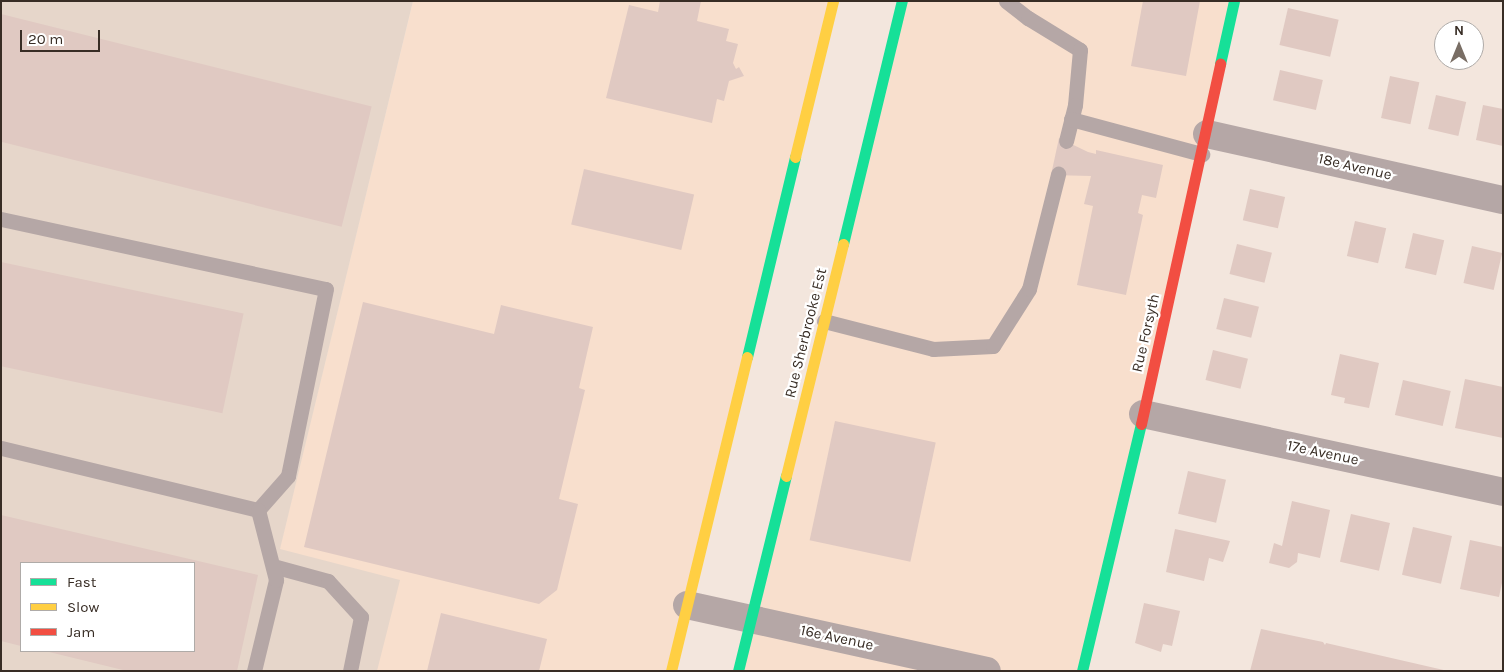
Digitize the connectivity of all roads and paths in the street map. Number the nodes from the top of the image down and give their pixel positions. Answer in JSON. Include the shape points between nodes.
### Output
{"nodes":[{"id":1,"x":833,"y":1,"type":"edge"},
{"id":2,"x":902,"y":1,"type":"edge"},
{"id":3,"x":1006,"y":1,"type":"edge"},
{"id":4,"x":1234,"y":1,"type":"edge"},
{"id":5,"x":1071,"y":119,"type":"junction"},
{"id":6,"x":1066,"y":141,"type":"dead end"},
{"id":7,"x":1204,"y":144,"type":"junction"},
{"id":8,"x":1058,"y":174,"type":"dead end"},
{"id":9,"x":1503,"y":200,"type":"edge"},
{"id":10,"x":1,"y":220,"type":"edge"},
{"id":11,"x":824,"y":322,"type":"junction"},
{"id":12,"x":1144,"y":414,"type":"junction"},
{"id":13,"x":1,"y":448,"type":"edge"},
{"id":14,"x":1503,"y":492,"type":"edge"},
{"id":15,"x":258,"y":510,"type":"junction"},
{"id":16,"x":273,"y":566,"type":"junction"},
{"id":17,"x":687,"y":605,"type":"junction"},
{"id":18,"x":751,"y":619,"type":"junction"},
{"id":19,"x":254,"y":671,"type":"edge"},
{"id":20,"x":350,"y":671,"type":"edge"},
{"id":21,"x":671,"y":671,"type":"edge"},
{"id":22,"x":738,"y":671,"type":"edge"},
{"id":23,"x":987,"y":671,"type":"edge"},
{"id":24,"x":1082,"y":671,"type":"edge"}],
"edges":[{"from":1,"to":17,"type":"main road"},
{"from":2,"to":11,"type":"main road","name":"Rue Sherbrooke Est"},
{"from":3,"to":5,"type":"lane","via":[[1080,50]]},
{"from":4,"to":7,"type":"main road","name":"Rue Forsyth"},
{"from":5,"to":6,"type":"lane"},
{"from":5,"to":7,"type":"lane"},
{"from":7,"to":9,"type":"street","name":"18e Avenue"},
{"from":7,"to":12,"type":"main road","name":"Rue Forsyth"},
{"from":8,"to":11,"type":"lane","via":[[1029,289],[993,346],[933,348]]},
{"from":10,"to":15,"type":"lane","via":[[326,289],[288,476]]},
{"from":11,"to":18,"type":"main road","name":"Rue Sherbrooke Est"},
{"from":12,"to":14,"type":"street","name":"17e Avenue"},
{"from":12,"to":24,"type":"main road","name":"Rue Forsyth"},
{"from":13,"to":15,"type":"lane"},
{"from":15,"to":16,"type":"lane"},
{"from":16,"to":19,"type":"lane","via":[[276,580]]},
{"from":16,"to":20,"type":"lane","via":[[328,581],[361,617]]},
{"from":17,"to":18,"type":"street","name":"16e Avenue"},
{"from":17,"to":21,"type":"main road"},
{"from":18,"to":22,"type":"main road","name":"Rue Sherbrooke Est"},
{"from":18,"to":23,"type":"street","name":"16e Avenue"}]}
